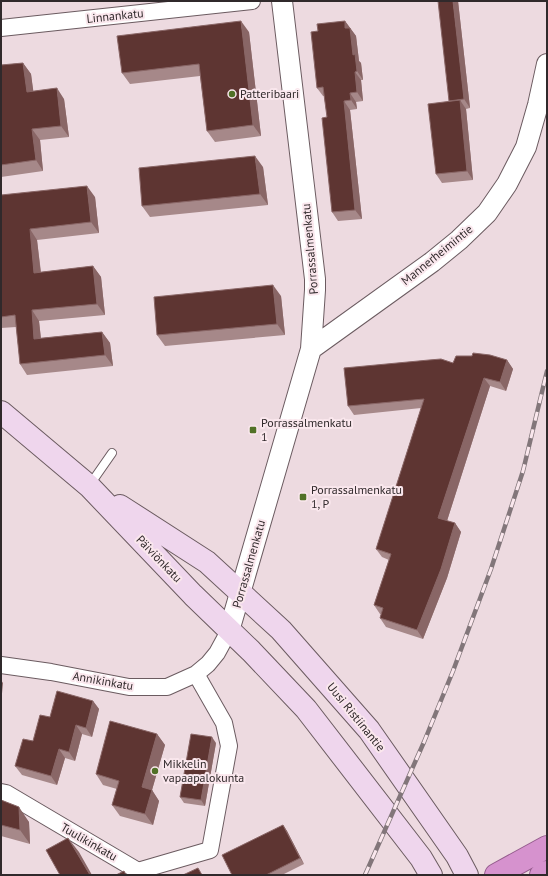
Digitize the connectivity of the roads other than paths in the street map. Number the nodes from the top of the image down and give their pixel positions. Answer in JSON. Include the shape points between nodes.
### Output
{"nodes":[{"id":1,"x":252,"y":1,"type":"edge"},
{"id":2,"x":282,"y":1,"type":"edge"},
{"id":3,"x":1,"y":28,"type":"edge"},
{"id":4,"x":547,"y":64,"type":"edge"},
{"id":5,"x":311,"y":349,"type":"junction"},
{"id":6,"x":1,"y":412,"type":"edge"},
{"id":7,"x":112,"y":453,"type":"dead end"},
{"id":8,"x":89,"y":486,"type":"junction"},
{"id":9,"x":241,"y":592,"type":"junction"},
{"id":10,"x":229,"y":631,"type":"junction"},
{"id":11,"x":1,"y":665,"type":"edge"},
{"id":12,"x":196,"y":674,"type":"junction"},
{"id":13,"x":1,"y":792,"type":"edge"},
{"id":14,"x":547,"y":847,"type":"edge"},
{"id":15,"x":547,"y":872,"type":"edge"},
{"id":16,"x":139,"y":873,"type":"edge"},
{"id":17,"x":431,"y":875,"type":"edge"},
{"id":18,"x":467,"y":875,"type":"edge"},
{"id":19,"x":496,"y":875,"type":"edge"},
{"id":20,"x":541,"y":875,"type":"edge"}],
"edges":[{"from":1,"to":3,"type":"street","name":"Linnankatu"},
{"from":2,"to":5,"type":"street","name":"Porrassalmenkatu","via":[[315,279]]},
{"from":4,"to":5,"type":"street","name":"Mannerheimintie","via":[[526,147],[507,184],[487,213],[432,262]]},
{"from":5,"to":9,"type":"street","name":"Porrassalmenkatu"},
{"from":6,"to":8,"type":"main road","name":"Päiviönkatu"},
{"from":7,"to":8,"type":"lane"},
{"from":8,"to":9,"type":"main road","name":"Päiviönkatu","via":[[207,562]]},
{"from":8,"to":10,"type":"main road","name":"Päiviönkatu"},
{"from":9,"to":10,"type":"street","name":"Porrassalmenkatu"},
{"from":9,"to":18,"type":"main road","name":"Uusi Ristiinantie","via":[[281,630],[369,730],[457,856]]},
{"from":10,"to":12,"type":"street","name":"Annikinkatu","via":[[217,653]]},
{"from":10,"to":17,"type":"main road","via":[[306,709],[421,858]]},
{"from":11,"to":12,"type":"street","name":"Annikinkatu","via":[[129,687],[167,687]]},
{"from":12,"to":16,"type":"street","name":"Tuulikinkatu","via":[[224,724],[229,746],[210,850]]},
{"from":13,"to":16,"type":"street","name":"Tuulikinkatu"},
{"from":14,"to":19,"type":"highway"},
{"from":15,"to":20,"type":"highway"}]}
